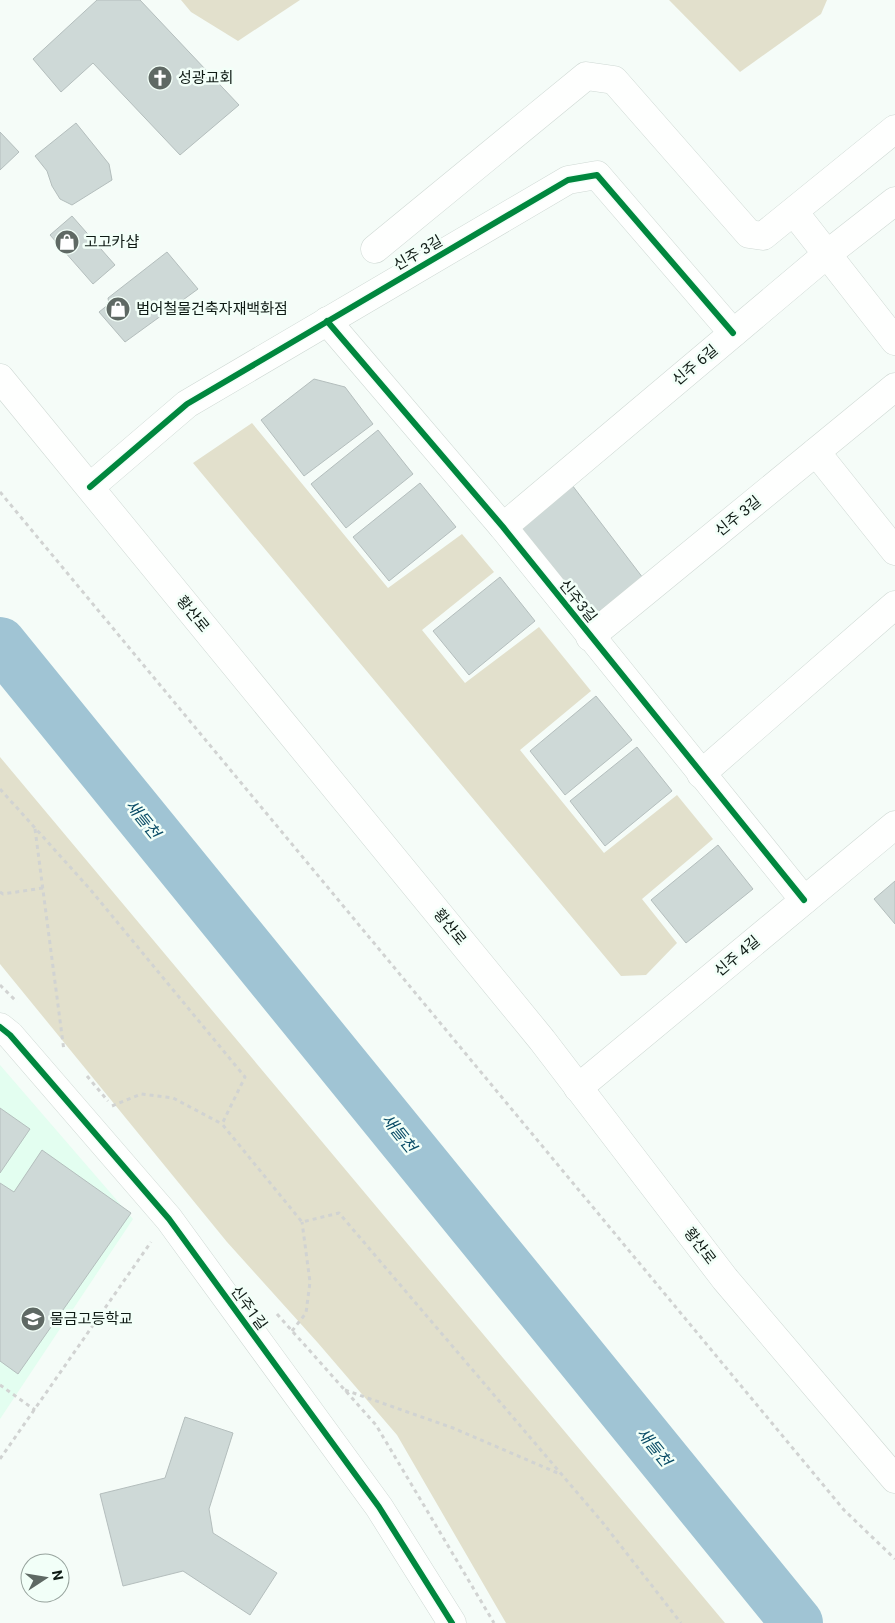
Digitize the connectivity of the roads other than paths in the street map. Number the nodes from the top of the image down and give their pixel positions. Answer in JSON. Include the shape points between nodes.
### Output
{"nodes":[{"id":1,"x":895,"y":129,"type":"edge"},
{"id":2,"x":895,"y":201,"type":"edge"},
{"id":3,"x":794,"y":212,"type":"junction"},
{"id":4,"x":375,"y":249,"type":"dead end"},
{"id":5,"x":826,"y":255,"type":"junction"},
{"id":6,"x":327,"y":321,"type":"junction"},
{"id":7,"x":733,"y":333,"type":"junction"},
{"id":8,"x":895,"y":341,"type":"edge"},
{"id":9,"x":0,"y":378,"type":"edge"},
{"id":10,"x":895,"y":387,"type":"edge"},
{"id":11,"x":816,"y":452,"type":"junction"},
{"id":12,"x":90,"y":487,"type":"junction"},
{"id":13,"x":503,"y":527,"type":"junction"},
{"id":14,"x":895,"y":551,"type":"edge"},
{"id":15,"x":895,"y":606,"type":"edge"},
{"id":16,"x":590,"y":637,"type":"junction"},
{"id":17,"x":701,"y":774,"type":"junction"},
{"id":18,"x":895,"y":825,"type":"edge"},
{"id":19,"x":804,"y":900,"type":"junction"},
{"id":20,"x":0,"y":1027,"type":"edge"},
{"id":21,"x":578,"y":1088,"type":"junction"},
{"id":22,"x":895,"y":1479,"type":"edge"},
{"id":23,"x":452,"y":1623,"type":"edge"}],
"edges":[{"from":1,"to":3,"type":"street"},
{"from":2,"to":5,"type":"street","name":"신주 6길"},
{"from":3,"to":4,"type":"street","via":[[763,236],[749,234],[614,80],[586,76]]},
{"from":3,"to":5,"type":"street"},
{"from":5,"to":7,"type":"street","name":"신주 6길"},
{"from":5,"to":8,"type":"street"},
{"from":6,"to":7,"type":"street","name":"신주 3길","via":[[568,180],[597,175]]},
{"from":6,"to":12,"type":"street","name":"신주 3길","via":[[187,404]]},
{"from":6,"to":13,"type":"street","name":"신주3길"},
{"from":7,"to":13,"type":"street","name":"신주 6길"},
{"from":9,"to":12,"type":"street","name":"황산로"},
{"from":10,"to":11,"type":"street","name":"신주 3길"},
{"from":11,"to":14,"type":"street"},
{"from":11,"to":16,"type":"street","name":"신주 3길"},
{"from":12,"to":21,"type":"street","name":"황산로"},
{"from":13,"to":16,"type":"street","name":"신주3길"},
{"from":15,"to":17,"type":"street"},
{"from":16,"to":17,"type":"street","name":"신주3길"},
{"from":17,"to":19,"type":"street","name":"신주3길"},
{"from":18,"to":19,"type":"street","name":"신주 4길"},
{"from":19,"to":21,"type":"street","name":"신주 4길"},
{"from":20,"to":23,"type":"street","name":"신주1길","via":[[169,1218],[379,1507]]},
{"from":21,"to":22,"type":"street","name":"황산로","via":[[725,1279]]}]}
